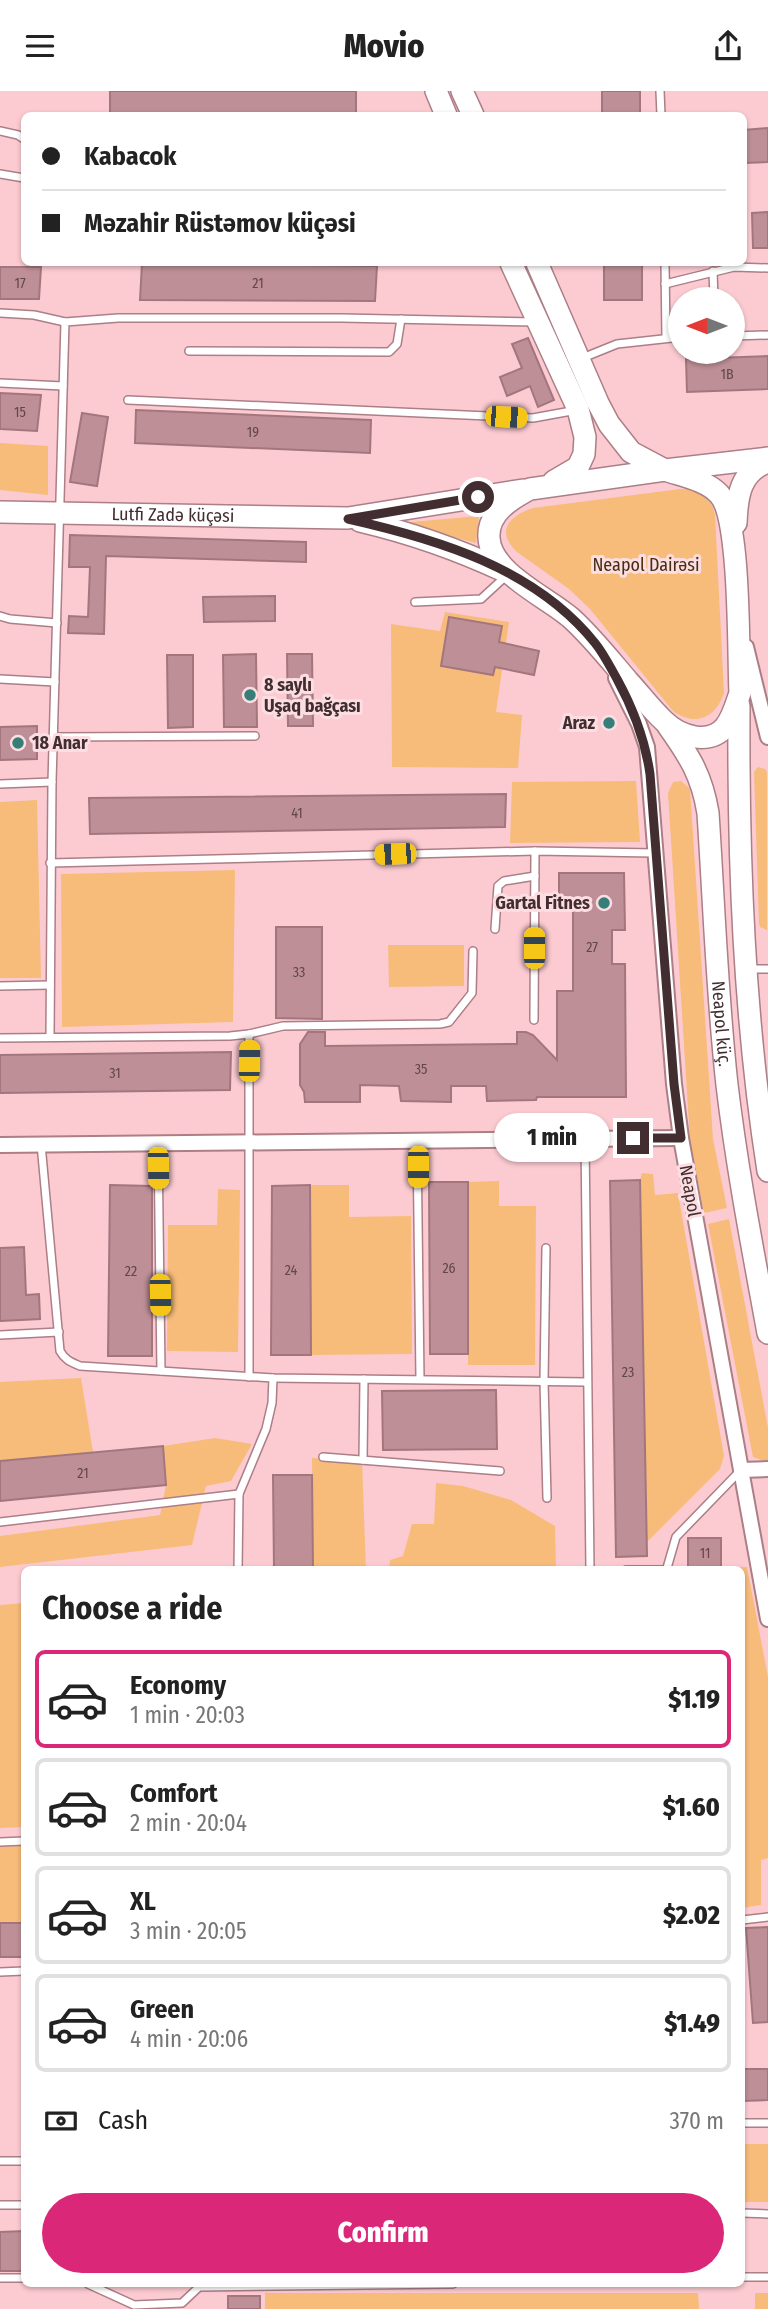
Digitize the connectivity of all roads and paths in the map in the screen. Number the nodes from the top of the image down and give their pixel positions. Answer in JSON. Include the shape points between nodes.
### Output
{"nodes":[{"id":1,"x":436,"y":91,"type":"edge"},
{"id":2,"x":462,"y":91,"type":"edge"},
{"id":3,"x":660,"y":91,"type":"edge"},
{"id":4,"x":445,"y":112,"type":"edge"},
{"id":5,"x":472,"y":112,"type":"edge"},
{"id":6,"x":661,"y":112,"type":"edge"},
{"id":7,"x":0,"y":131,"type":"edge"},
{"id":8,"x":21,"y":137,"type":"edge"},
{"id":9,"x":0,"y":174,"type":"edge"},
{"id":10,"x":21,"y":178,"type":"edge"},
{"id":11,"x":512,"y":266,"type":"edge"},
{"id":12,"x":538,"y":266,"type":"edge"},
{"id":13,"x":665,"y":266,"type":"edge"},
{"id":14,"x":768,"y":268,"type":"edge"},
{"id":15,"x":713,"y":271,"type":"junction"},
{"id":16,"x":665,"y":284,"type":"junction"},
{"id":17,"x":714,"y":287,"type":"edge"},
{"id":18,"x":0,"y":313,"type":"edge"},
{"id":19,"x":401,"y":319,"type":"junction"},
{"id":20,"x":65,"y":322,"type":"junction"},
{"id":21,"x":538,"y":322,"type":"junction"},
{"id":22,"x":768,"y":335,"type":"edge"},
{"id":23,"x":746,"y":336,"type":"edge"},
{"id":24,"x":666,"y":338,"type":"joint"},
{"id":25,"x":189,"y":351,"type":"dead end"},
{"id":26,"x":579,"y":359,"type":"junction"},
{"id":27,"x":0,"y":383,"type":"edge"},
{"id":28,"x":63,"y":386,"type":"junction"},
{"id":29,"x":128,"y":400,"type":"dead end"},
{"id":30,"x":578,"y":409,"type":"junction"},
{"id":31,"x":768,"y":460,"type":"edge"},
{"id":32,"x":664,"y":470,"type":"junction"},
{"id":33,"x":530,"y":489,"type":"junction"},
{"id":34,"x":0,"y":512,"type":"edge"},
{"id":35,"x":59,"y":513,"type":"junction"},
{"id":36,"x":348,"y":519,"type":"junction"},
{"id":37,"x":734,"y":543,"type":"junction"},
{"id":38,"x":509,"y":573,"type":"junction"},
{"id":39,"x":415,"y":602,"type":"dead end"},
{"id":40,"x":737,"y":609,"type":"junction"},
{"id":41,"x":0,"y":616,"type":"edge"},
{"id":42,"x":57,"y":623,"type":"junction"},
{"id":43,"x":596,"y":644,"type":"junction"},
{"id":44,"x":0,"y":680,"type":"edge"},
{"id":45,"x":55,"y":682,"type":"junction"},
{"id":46,"x":740,"y":692,"type":"junction"},
{"id":47,"x":664,"y":722,"type":"junction"},
{"id":48,"x":255,"y":736,"type":"dead end"},
{"id":49,"x":53,"y":737,"type":"junction"},
{"id":50,"x":768,"y":737,"type":"edge"},
{"id":51,"x":52,"y":782,"type":"junction"},
{"id":52,"x":0,"y":784,"type":"edge"},
{"id":53,"x":535,"y":851,"type":"junction"},
{"id":54,"x":654,"y":853,"type":"junction"},
{"id":55,"x":50,"y":863,"type":"junction"},
{"id":56,"x":535,"y":876,"type":"junction"},
{"id":57,"x":495,"y":929,"type":"dead end"},
{"id":58,"x":473,"y":951,"type":"dead end"},
{"id":59,"x":745,"y":969,"type":"junction"},
{"id":60,"x":768,"y":969,"type":"edge"},
{"id":61,"x":50,"y":985,"type":"junction"},
{"id":62,"x":0,"y":986,"type":"edge"},
{"id":63,"x":534,"y":1020,"type":"dead end"},
{"id":64,"x":249,"y":1034,"type":"junction"},
{"id":65,"x":50,"y":1037,"type":"junction"},
{"id":66,"x":0,"y":1038,"type":"edge"},
{"id":67,"x":681,"y":1138,"type":"junction"},
{"id":68,"x":585,"y":1139,"type":"junction"},
{"id":69,"x":417,"y":1140,"type":"junction"},
{"id":70,"x":248,"y":1142,"type":"junction"},
{"id":71,"x":158,"y":1143,"type":"junction"},
{"id":72,"x":41,"y":1144,"type":"junction"},
{"id":73,"x":0,"y":1145,"type":"edge"},
{"id":74,"x":768,"y":1171,"type":"edge"},
{"id":75,"x":546,"y":1248,"type":"dead end"},
{"id":76,"x":60,"y":1332,"type":"junction"},
{"id":77,"x":768,"y":1333,"type":"edge"},
{"id":78,"x":0,"y":1335,"type":"edge"},
{"id":79,"x":161,"y":1371,"type":"junction"},
{"id":80,"x":249,"y":1377,"type":"junction"},
{"id":81,"x":273,"y":1378,"type":"junction"},
{"id":82,"x":364,"y":1379,"type":"junction"},
{"id":83,"x":420,"y":1379,"type":"junction"},
{"id":84,"x":544,"y":1382,"type":"junction"},
{"id":85,"x":587,"y":1383,"type":"junction"},
{"id":86,"x":323,"y":1457,"type":"dead end"},
{"id":87,"x":363,"y":1460,"type":"junction"},
{"id":88,"x":768,"y":1469,"type":"edge"},
{"id":89,"x":741,"y":1470,"type":"junction"},
{"id":90,"x":500,"y":1471,"type":"dead end"},
{"id":91,"x":239,"y":1494,"type":"junction"},
{"id":92,"x":547,"y":1498,"type":"dead end"},
{"id":93,"x":0,"y":1522,"type":"edge"},
{"id":94,"x":238,"y":1566,"type":"edge"},
{"id":95,"x":590,"y":1566,"type":"edge"},
{"id":96,"x":668,"y":1566,"type":"edge"},
{"id":97,"x":768,"y":1619,"type":"edge"},
{"id":98,"x":21,"y":1841,"type":"edge"},
{"id":99,"x":0,"y":1842,"type":"edge"},
{"id":100,"x":768,"y":1917,"type":"edge"},
{"id":101,"x":745,"y":1920,"type":"edge"},
{"id":102,"x":21,"y":1971,"type":"edge"},
{"id":103,"x":0,"y":1972,"type":"edge"},
{"id":104,"x":745,"y":2123,"type":"edge"},
{"id":105,"x":768,"y":2123,"type":"edge"},
{"id":106,"x":0,"y":2161,"type":"edge"},
{"id":107,"x":21,"y":2161,"type":"edge"},
{"id":108,"x":0,"y":2205,"type":"edge"},
{"id":109,"x":21,"y":2205,"type":"edge"},
{"id":110,"x":745,"y":2213,"type":"edge"},
{"id":111,"x":768,"y":2214,"type":"edge"},
{"id":112,"x":745,"y":2277,"type":"edge"},
{"id":113,"x":768,"y":2277,"type":"edge"},
{"id":114,"x":0,"y":2278,"type":"edge"},
{"id":115,"x":21,"y":2278,"type":"edge"},
{"id":116,"x":95,"y":2287,"type":"edge"},
{"id":117,"x":198,"y":2287,"type":"edge"}],
"edges":[{"from":1,"to":4,"type":"main road"},
{"from":2,"to":5,"type":"main road"},
{"from":3,"to":6,"type":"lane"},
{"from":7,"to":8,"type":"lane"},
{"from":9,"to":10,"type":"lane"},
{"from":11,"to":21,"type":"main road"},
{"from":12,"to":26,"type":"main road"},
{"from":13,"to":16,"type":"lane"},
{"from":14,"to":15,"type":"lane"},
{"from":15,"to":16,"type":"lane"},
{"from":15,"to":17,"type":"lane"},
{"from":16,"to":24,"type":"lane"},
{"from":18,"to":20,"type":"lane"},
{"from":19,"to":20,"type":"lane","via":[[118,318]]},
{"from":19,"to":21,"type":"lane"},
{"from":19,"to":25,"type":"lane","via":[[397,344],[388,352]]},
{"from":20,"to":28,"type":"lane"},
{"from":21,"to":30,"type":"main road"},
{"from":22,"to":23,"type":"lane"},
{"from":24,"to":26,"type":"lane","via":[[617,344]]},
{"from":26,"to":32,"type":"main road","via":[[597,403],[620,440],[631,452]]},
{"from":27,"to":28,"type":"lane"},
{"from":28,"to":35,"type":"lane"},
{"from":29,"to":30,"type":"lane","via":[[533,418]]},
{"from":30,"to":33,"type":"main road","via":[[585,437],[578,467]]},
{"from":31,"to":32,"type":"main road"},
{"from":31,"to":37,"type":"main road","via":[[746,475],[739,491]]},
{"from":32,"to":33,"type":"main road"},
{"from":32,"to":37,"type":"main road","via":[[696,480],[722,496]]},
{"from":33,"to":36,"type":"main road"},
{"from":33,"to":38,"type":"main road","via":[[511,499],[492,519],[491,548]]},
{"from":34,"to":35,"type":"main road","name":"Lutfi Zadə küçəsi"},
{"from":35,"to":36,"type":"main road","name":"Lutfi Zadə küçəsi"},
{"from":35,"to":42,"type":"lane"},
{"from":36,"to":38,"type":"main road","via":[[432,540]]},
{"from":37,"to":40,"type":"main road","name":"Neapol küç."},
{"from":38,"to":39,"type":"lane","via":[[481,599]]},
{"from":38,"to":43,"type":"main road","name":"Neapol küç.","via":[[564,612]]},
{"from":40,"to":46,"type":"main road","name":"Neapol küç."},
{"from":40,"to":50,"type":"street"},
{"from":41,"to":42,"type":"lane"},
{"from":42,"to":45,"type":"lane"},
{"from":43,"to":47,"type":"main road","name":"Neapol küç."},
{"from":43,"to":54,"type":"street","name":"Neapol","via":[[627,697],[646,747]]},
{"from":44,"to":45,"type":"lane"},
{"from":45,"to":49,"type":"lane"},
{"from":46,"to":47,"type":"main road","via":[[733,716],[714,735],[691,736]]},
{"from":46,"to":59,"type":"main road","name":"Neapol küç.","via":[[738,829]]},
{"from":47,"to":77,"type":"main road","name":"Neapol küç.","via":[[696,766],[704,788],[727,1082]]},
{"from":48,"to":49,"type":"lane"},
{"from":49,"to":51,"type":"lane"},
{"from":51,"to":52,"type":"lane"},
{"from":51,"to":55,"type":"lane"},
{"from":53,"to":54,"type":"lane"},
{"from":53,"to":55,"type":"lane"},
{"from":53,"to":56,"type":"lane"},
{"from":54,"to":67,"type":"street","name":"Neapol"},
{"from":55,"to":61,"type":"lane"},
{"from":56,"to":57,"type":"lane","via":[[498,886]]},
{"from":56,"to":63,"type":"lane"},
{"from":58,"to":64,"type":"lane","via":[[472,993],[449,1022],[283,1026]]},
{"from":59,"to":60,"type":"lane"},
{"from":59,"to":74,"type":"main road","name":"Neapol küç."},
{"from":61,"to":62,"type":"lane"},
{"from":61,"to":65,"type":"lane"},
{"from":64,"to":65,"type":"lane"},
{"from":64,"to":70,"type":"lane"},
{"from":65,"to":66,"type":"lane"},
{"from":67,"to":68,"type":"street"},
{"from":67,"to":89,"type":"street","name":"Neapol"},
{"from":68,"to":69,"type":"street"},
{"from":68,"to":85,"type":"lane"},
{"from":69,"to":70,"type":"street"},
{"from":69,"to":83,"type":"lane"},
{"from":70,"to":71,"type":"street"},
{"from":70,"to":80,"type":"lane"},
{"from":71,"to":72,"type":"street"},
{"from":71,"to":79,"type":"lane"},
{"from":72,"to":73,"type":"street"},
{"from":72,"to":76,"type":"lane"},
{"from":75,"to":84,"type":"lane"},
{"from":76,"to":78,"type":"lane"},
{"from":76,"to":79,"type":"lane","via":[[64,1358],[80,1366]]},
{"from":79,"to":80,"type":"lane"},
{"from":80,"to":81,"type":"lane"},
{"from":81,"to":82,"type":"lane"},
{"from":81,"to":91,"type":"lane","via":[[267,1429]]},
{"from":82,"to":83,"type":"lane"},
{"from":82,"to":87,"type":"lane"},
{"from":83,"to":84,"type":"lane"},
{"from":84,"to":85,"type":"lane"},
{"from":84,"to":92,"type":"lane"},
{"from":85,"to":95,"type":"lane"},
{"from":86,"to":87,"type":"lane"},
{"from":87,"to":90,"type":"lane"},
{"from":88,"to":89,"type":"street"},
{"from":89,"to":96,"type":"lane","via":[[676,1537]]},
{"from":89,"to":97,"type":"street","name":"Neapol"},
{"from":91,"to":93,"type":"lane"},
{"from":91,"to":94,"type":"lane"},
{"from":98,"to":99,"type":"lane"},
{"from":100,"to":101,"type":"lane"},
{"from":102,"to":103,"type":"lane"},
{"from":104,"to":105,"type":"lane"},
{"from":106,"to":107,"type":"lane"},
{"from":108,"to":109,"type":"lane"},
{"from":110,"to":111,"type":"lane"},
{"from":112,"to":113,"type":"lane"},
{"from":114,"to":115,"type":"lane"},
{"from":116,"to":117,"type":"lane","via":[[134,2305],[182,2303]]}]}
